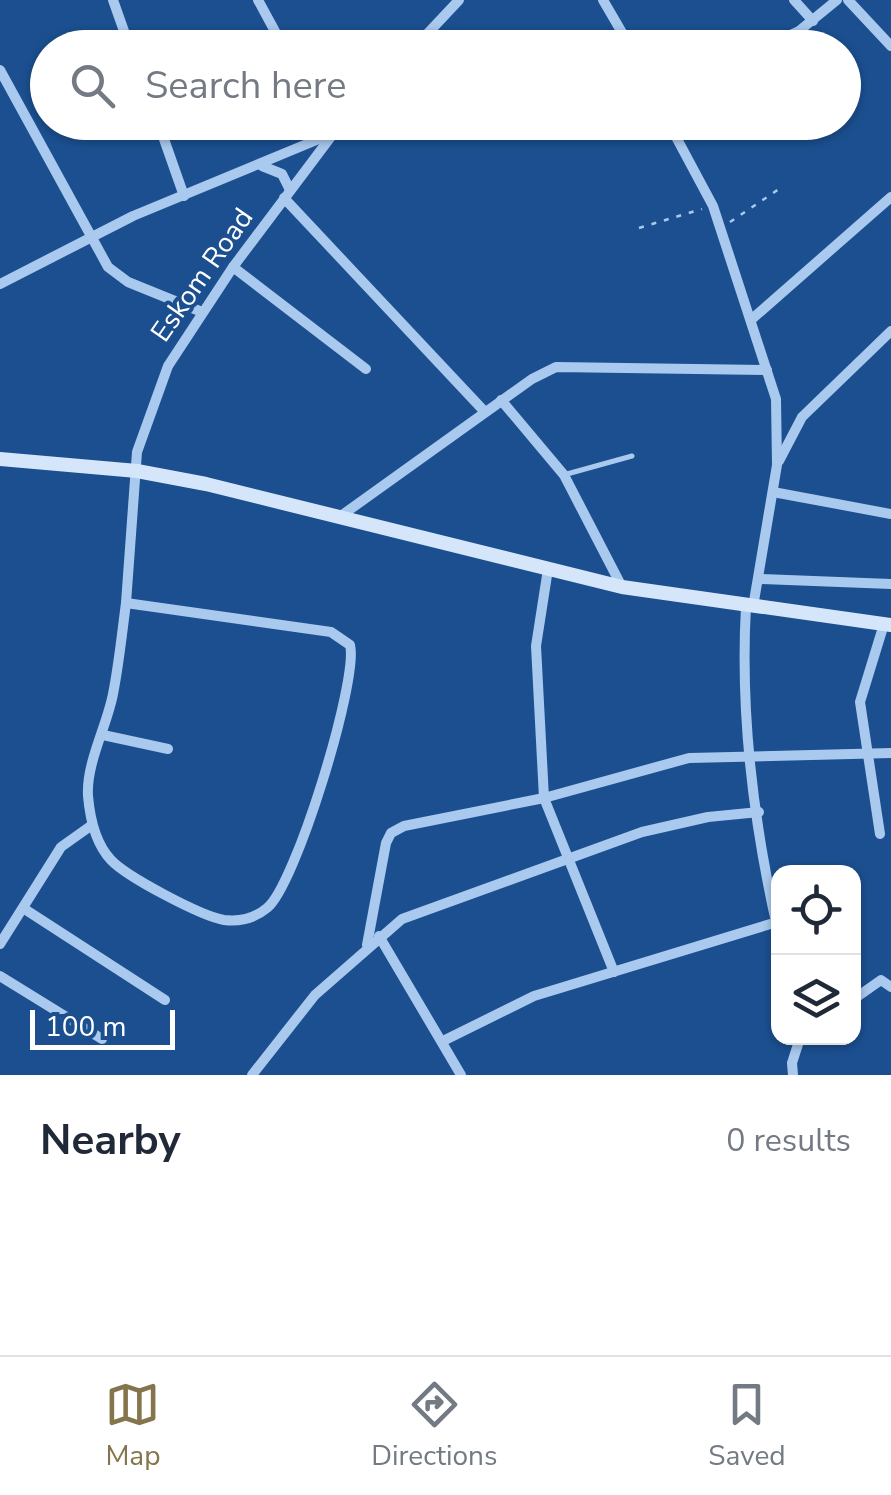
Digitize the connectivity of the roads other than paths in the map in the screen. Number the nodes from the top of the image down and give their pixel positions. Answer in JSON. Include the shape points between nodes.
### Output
{"nodes":[{"id":1,"x":113,"y":0,"type":"edge"},
{"id":2,"x":258,"y":0,"type":"edge"},
{"id":3,"x":459,"y":0,"type":"edge"},
{"id":4,"x":603,"y":0,"type":"edge"},
{"id":5,"x":794,"y":0,"type":"edge"},
{"id":6,"x":836,"y":0,"type":"edge"},
{"id":7,"x":848,"y":0,"type":"edge"},
{"id":8,"x":813,"y":21,"type":"junction"},
{"id":9,"x":124,"y":30,"type":"edge"},
{"id":10,"x":274,"y":30,"type":"edge"},
{"id":11,"x":431,"y":30,"type":"edge"},
{"id":12,"x":620,"y":30,"type":"edge"},
{"id":13,"x":796,"y":30,"type":"edge"},
{"id":14,"x":891,"y":46,"type":"edge"},
{"id":15,"x":0,"y":70,"type":"edge"},
{"id":16,"x":30,"y":125,"type":"edge"},
{"id":17,"x":38,"y":140,"type":"edge"},
{"id":18,"x":164,"y":140,"type":"edge"},
{"id":19,"x":317,"y":140,"type":"edge"},
{"id":20,"x":328,"y":140,"type":"edge"},
{"id":21,"x":678,"y":140,"type":"edge"},
{"id":22,"x":262,"y":166,"type":"junction"},
{"id":23,"x":286,"y":193,"type":"junction"},
{"id":24,"x":184,"y":196,"type":"junction"},
{"id":25,"x":891,"y":197,"type":"edge"},
{"id":26,"x":90,"y":236,"type":"junction"},
{"id":27,"x":233,"y":267,"type":"junction"},
{"id":28,"x":0,"y":284,"type":"edge"},
{"id":29,"x":202,"y":312,"type":"junction"},
{"id":30,"x":752,"y":319,"type":"junction"},
{"id":31,"x":891,"y":330,"type":"edge"},
{"id":32,"x":366,"y":369,"type":"dead end"},
{"id":33,"x":767,"y":370,"type":"junction"},
{"id":34,"x":501,"y":400,"type":"junction"},
{"id":35,"x":485,"y":412,"type":"junction"},
{"id":36,"x":632,"y":456,"type":"dead end"},
{"id":37,"x":0,"y":458,"type":"edge"},
{"id":38,"x":777,"y":465,"type":"junction"},
{"id":39,"x":138,"y":472,"type":"junction"},
{"id":40,"x":564,"y":475,"type":"junction"},
{"id":41,"x":772,"y":492,"type":"junction"},
{"id":42,"x":891,"y":514,"type":"edge"},
{"id":43,"x":337,"y":519,"type":"junction"},
{"id":44,"x":548,"y":569,"type":"junction"},
{"id":45,"x":759,"y":580,"type":"junction"},
{"id":46,"x":891,"y":584,"type":"edge"},
{"id":47,"x":622,"y":587,"type":"junction"},
{"id":48,"x":126,"y":603,"type":"junction"},
{"id":49,"x":749,"y":606,"type":"junction"},
{"id":50,"x":888,"y":624,"type":"edge"},
{"id":51,"x":103,"y":734,"type":"junction"},
{"id":52,"x":168,"y":749,"type":"dead end"},
{"id":53,"x":866,"y":752,"type":"junction"},
{"id":54,"x":891,"y":753,"type":"edge"},
{"id":55,"x":752,"y":754,"type":"junction"},
{"id":56,"x":544,"y":798,"type":"junction"},
{"id":57,"x":759,"y":812,"type":"junction"},
{"id":58,"x":92,"y":824,"type":"junction"},
{"id":59,"x":880,"y":834,"type":"dead end"},
{"id":60,"x":568,"y":862,"type":"junction"},
{"id":61,"x":771,"y":884,"type":"edge"},
{"id":62,"x":23,"y":908,"type":"junction"},
{"id":63,"x":771,"y":928,"type":"edge"},
{"id":64,"x":379,"y":936,"type":"junction"},
{"id":65,"x":0,"y":944,"type":"edge"},
{"id":66,"x":367,"y":945,"type":"junction"},
{"id":67,"x":614,"y":972,"type":"junction"},
{"id":68,"x":0,"y":976,"type":"edge"},
{"id":69,"x":891,"y":987,"type":"edge"},
{"id":70,"x":861,"y":994,"type":"edge"},
{"id":71,"x":165,"y":1000,"type":"dead end"},
{"id":72,"x":102,"y":1039,"type":"dead end"},
{"id":73,"x":443,"y":1041,"type":"junction"},
{"id":74,"x":798,"y":1045,"type":"edge"},
{"id":75,"x":252,"y":1075,"type":"edge"},
{"id":76,"x":461,"y":1075,"type":"edge"},
{"id":77,"x":794,"y":1075,"type":"edge"}],
"edges":[{"from":1,"to":9,"type":"street"},
{"from":2,"to":10,"type":"street"},
{"from":3,"to":11,"type":"street"},
{"from":4,"to":12,"type":"street"},
{"from":5,"to":8,"type":"street"},
{"from":6,"to":8,"type":"street"},
{"from":7,"to":14,"type":"street"},
{"from":8,"to":13,"type":"street"},
{"from":15,"to":16,"type":"street"},
{"from":17,"to":26,"type":"street"},
{"from":18,"to":24,"type":"street"},
{"from":19,"to":22,"type":"street"},
{"from":20,"to":23,"type":"street","name":"Eskom Road"},
{"from":21,"to":30,"type":"street","via":[[713,206]]},
{"from":22,"to":23,"type":"street","via":[[282,174]]},
{"from":22,"to":24,"type":"street"},
{"from":23,"to":27,"type":"street","name":"Eskom Road"},
{"from":23,"to":35,"type":"street"},
{"from":24,"to":26,"type":"street"},
{"from":25,"to":30,"type":"street"},
{"from":26,"to":28,"type":"street"},
{"from":26,"to":29,"type":"street","via":[[116,274]]},
{"from":27,"to":29,"type":"street","name":"Eskom Road"},
{"from":27,"to":32,"type":"street"},
{"from":29,"to":39,"type":"street","name":"Eskom Road","via":[[168,366],[137,452]]},
{"from":30,"to":33,"type":"street"},
{"from":31,"to":38,"type":"street","via":[[802,417]]},
{"from":33,"to":34,"type":"street","via":[[570,364]]},
{"from":33,"to":38,"type":"street","via":[[776,398]]},
{"from":34,"to":35,"type":"street"},
{"from":34,"to":40,"type":"street"},
{"from":35,"to":43,"type":"street"},
{"from":36,"to":40,"type":"lane"},
{"from":37,"to":39,"type":"street"},
{"from":38,"to":41,"type":"street"},
{"from":39,"to":43,"type":"street"},
{"from":39,"to":48,"type":"street","name":"Eskom Road"},
{"from":40,"to":47,"type":"street"},
{"from":41,"to":42,"type":"street"},
{"from":41,"to":45,"type":"street"},
{"from":43,"to":44,"type":"street"},
{"from":44,"to":47,"type":"street"},
{"from":44,"to":56,"type":"street","via":[[536,646]]},
{"from":45,"to":46,"type":"street"},
{"from":45,"to":49,"type":"street"},
{"from":47,"to":49,"type":"street"},
{"from":48,"to":51,"type":"street","name":"Eskom Road"},
{"from":48,"to":58,"type":"street","via":[[331,632],[350,645],[354,660],[293,869],[267,908],[240,920],[209,915],[112,862]]},
{"from":49,"to":50,"type":"street"},
{"from":49,"to":55,"type":"street","via":[[742,682]]},
{"from":50,"to":53,"type":"street","via":[[861,694]]},
{"from":51,"to":52,"type":"street"},
{"from":51,"to":58,"type":"street","name":"Eskom Road","via":[[88,790]]},
{"from":53,"to":54,"type":"street"},
{"from":53,"to":55,"type":"street"},
{"from":53,"to":59,"type":"street"},
{"from":55,"to":56,"type":"street","via":[[660,764]]},
{"from":55,"to":57,"type":"street"},
{"from":56,"to":60,"type":"street"},
{"from":56,"to":66,"type":"street","via":[[391,832]]},
{"from":57,"to":60,"type":"street","via":[[674,824]]},
{"from":57,"to":61,"type":"street"},
{"from":58,"to":62,"type":"street","via":[[68,838]]},
{"from":60,"to":64,"type":"street","via":[[419,910]]},
{"from":60,"to":67,"type":"street"},
{"from":62,"to":65,"type":"street"},
{"from":62,"to":71,"type":"street"},
{"from":63,"to":67,"type":"street"},
{"from":64,"to":66,"type":"street"},
{"from":64,"to":73,"type":"street"},
{"from":66,"to":75,"type":"street","via":[[315,995]]},
{"from":67,"to":73,"type":"street","via":[[534,996]]},
{"from":68,"to":72,"type":"street"},
{"from":69,"to":70,"type":"street","via":[[881,980]]},
{"from":73,"to":76,"type":"street"},
{"from":74,"to":77,"type":"street"}]}
